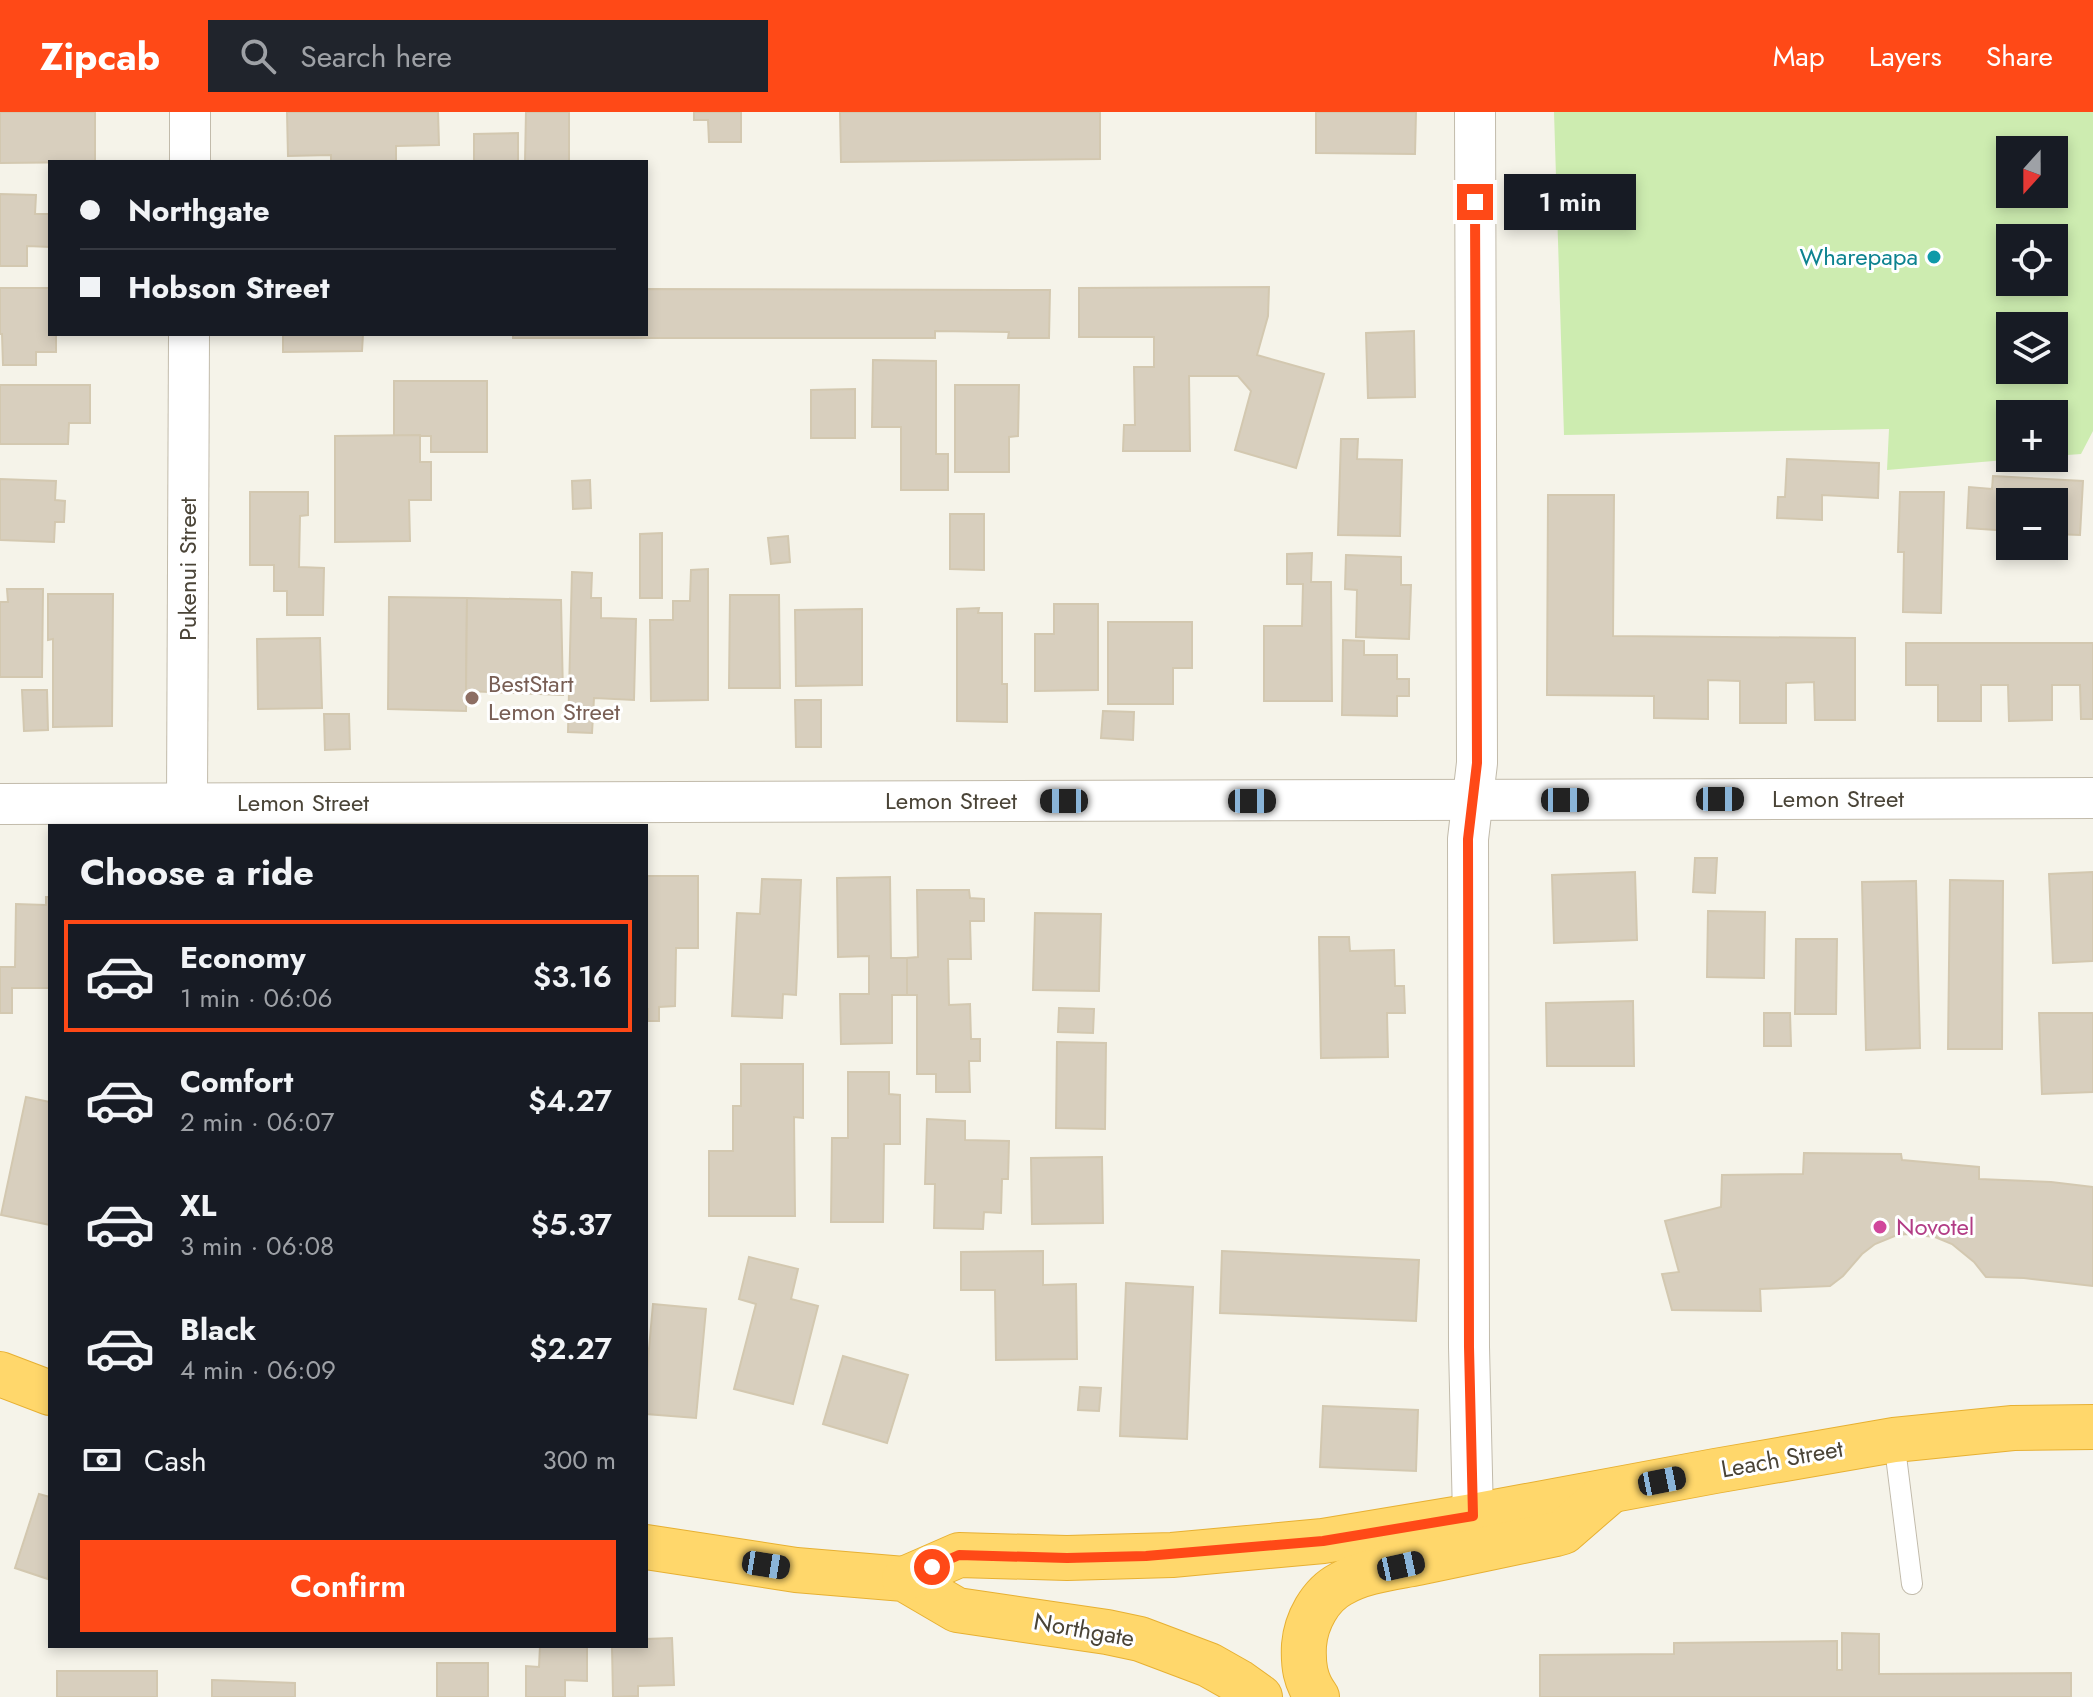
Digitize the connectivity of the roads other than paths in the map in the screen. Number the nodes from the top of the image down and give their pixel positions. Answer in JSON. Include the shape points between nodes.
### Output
{"nodes":[{"id":1,"x":190,"y":112,"type":"edge"},
{"id":2,"x":1475,"y":112,"type":"edge"},
{"id":3,"x":190,"y":160,"type":"edge"},
{"id":4,"x":189,"y":336,"type":"edge"},
{"id":5,"x":2093,"y":798,"type":"edge"},
{"id":6,"x":1472,"y":800,"type":"junction"},
{"id":7,"x":187,"y":803,"type":"junction"},
{"id":8,"x":0,"y":804,"type":"edge"},
{"id":9,"x":0,"y":1374,"type":"edge"},
{"id":10,"x":48,"y":1392,"type":"edge"},
{"id":11,"x":2093,"y":1427,"type":"edge"},
{"id":12,"x":1894,"y":1440,"type":"junction"},
{"id":13,"x":1609,"y":1491,"type":"junction"},
{"id":14,"x":1473,"y":1516,"type":"junction"},
{"id":15,"x":648,"y":1547,"type":"edge"},
{"id":16,"x":904,"y":1579,"type":"junction"},
{"id":17,"x":1912,"y":1584,"type":"dead end"},
{"id":18,"x":1260,"y":1697,"type":"edge"},
{"id":19,"x":1317,"y":1697,"type":"edge"}],
"edges":[{"from":1,"to":3,"type":"street"},
{"from":2,"to":6,"type":"street","via":[[1477,763]]},
{"from":4,"to":7,"type":"street","name":"Pukenui Street"},
{"from":5,"to":6,"type":"street","name":"Lemon Street"},
{"from":6,"to":7,"type":"street","name":"Lemon Street"},
{"from":6,"to":14,"type":"street","via":[[1468,839]]},
{"from":7,"to":8,"type":"street","name":"Lemon Street"},
{"from":9,"to":10,"type":"highway"},
{"from":11,"to":12,"type":"highway","name":"Leach Street","via":[[2013,1428]]},
{"from":12,"to":13,"type":"highway","name":"Leach Street"},
{"from":12,"to":17,"type":"lane"},
{"from":13,"to":14,"type":"highway","name":"Leach Street"},
{"from":13,"to":19,"type":"highway","via":[[1563,1532],[1339,1584],[1322,1600],[1305,1636],[1303,1663]]},
{"from":14,"to":16,"type":"highway","name":"Northgate","via":[[1323,1541],[1172,1555],[959,1555]]},
{"from":15,"to":16,"type":"highway","name":"Northgate","via":[[796,1570]]},
{"from":16,"to":18,"type":"highway","name":"Northgate","via":[[957,1610],[1150,1643],[1209,1665]]}]}
